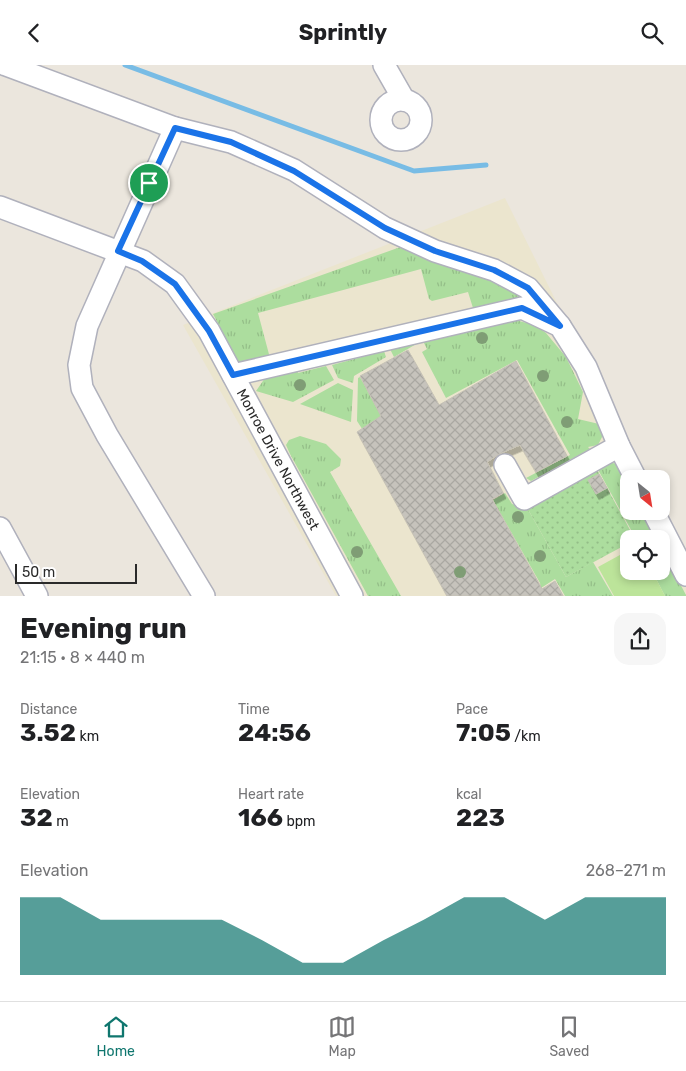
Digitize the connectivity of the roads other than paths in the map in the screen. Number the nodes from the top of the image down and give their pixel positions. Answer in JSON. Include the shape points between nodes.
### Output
{"nodes":[{"id":1,"x":6,"y":65,"type":"edge"},
{"id":2,"x":384,"y":65,"type":"edge"},
{"id":3,"x":404,"y":99,"type":"dead end"},
{"id":4,"x":175,"y":128,"type":"junction"},
{"id":5,"x":0,"y":207,"type":"edge"},
{"id":6,"x":118,"y":251,"type":"junction"},
{"id":7,"x":560,"y":326,"type":"junction"},
{"id":8,"x":233,"y":375,"type":"junction"},
{"id":9,"x":619,"y":446,"type":"junction"},
{"id":10,"x":505,"y":465,"type":"dead end"},
{"id":11,"x":631,"y":470,"type":"edge"},
{"id":12,"x":658,"y":520,"type":"edge"},
{"id":13,"x":0,"y":528,"type":"edge"},
{"id":14,"x":686,"y":575,"type":"edge"},
{"id":15,"x":37,"y":596,"type":"edge"},
{"id":16,"x":204,"y":596,"type":"edge"},
{"id":17,"x":352,"y":596,"type":"edge"}],
"edges":[{"from":1,"to":4,"type":"street"},
{"from":2,"to":3,"type":"street"},
{"from":4,"to":6,"type":"street"},
{"from":4,"to":7,"type":"street","via":[[231,142],[294,171],[385,228],[435,251],[494,270],[528,288]]},
{"from":5,"to":6,"type":"street","name":"Monroe Drive Northwest"},
{"from":6,"to":8,"type":"street","name":"Monroe Drive Northwest","via":[[142,261],[175,284],[209,331]]},
{"from":6,"to":16,"type":"street","via":[[87,325],[79,365],[82,389]]},
{"from":7,"to":8,"type":"street","via":[[522,308]]},
{"from":7,"to":9,"type":"street","via":[[586,367]]},
{"from":8,"to":17,"type":"street","name":"Monroe Drive Northwest"},
{"from":9,"to":10,"type":"street","via":[[524,499]]},
{"from":9,"to":11,"type":"street"},
{"from":12,"to":14,"type":"street"},
{"from":13,"to":15,"type":"street"}]}
